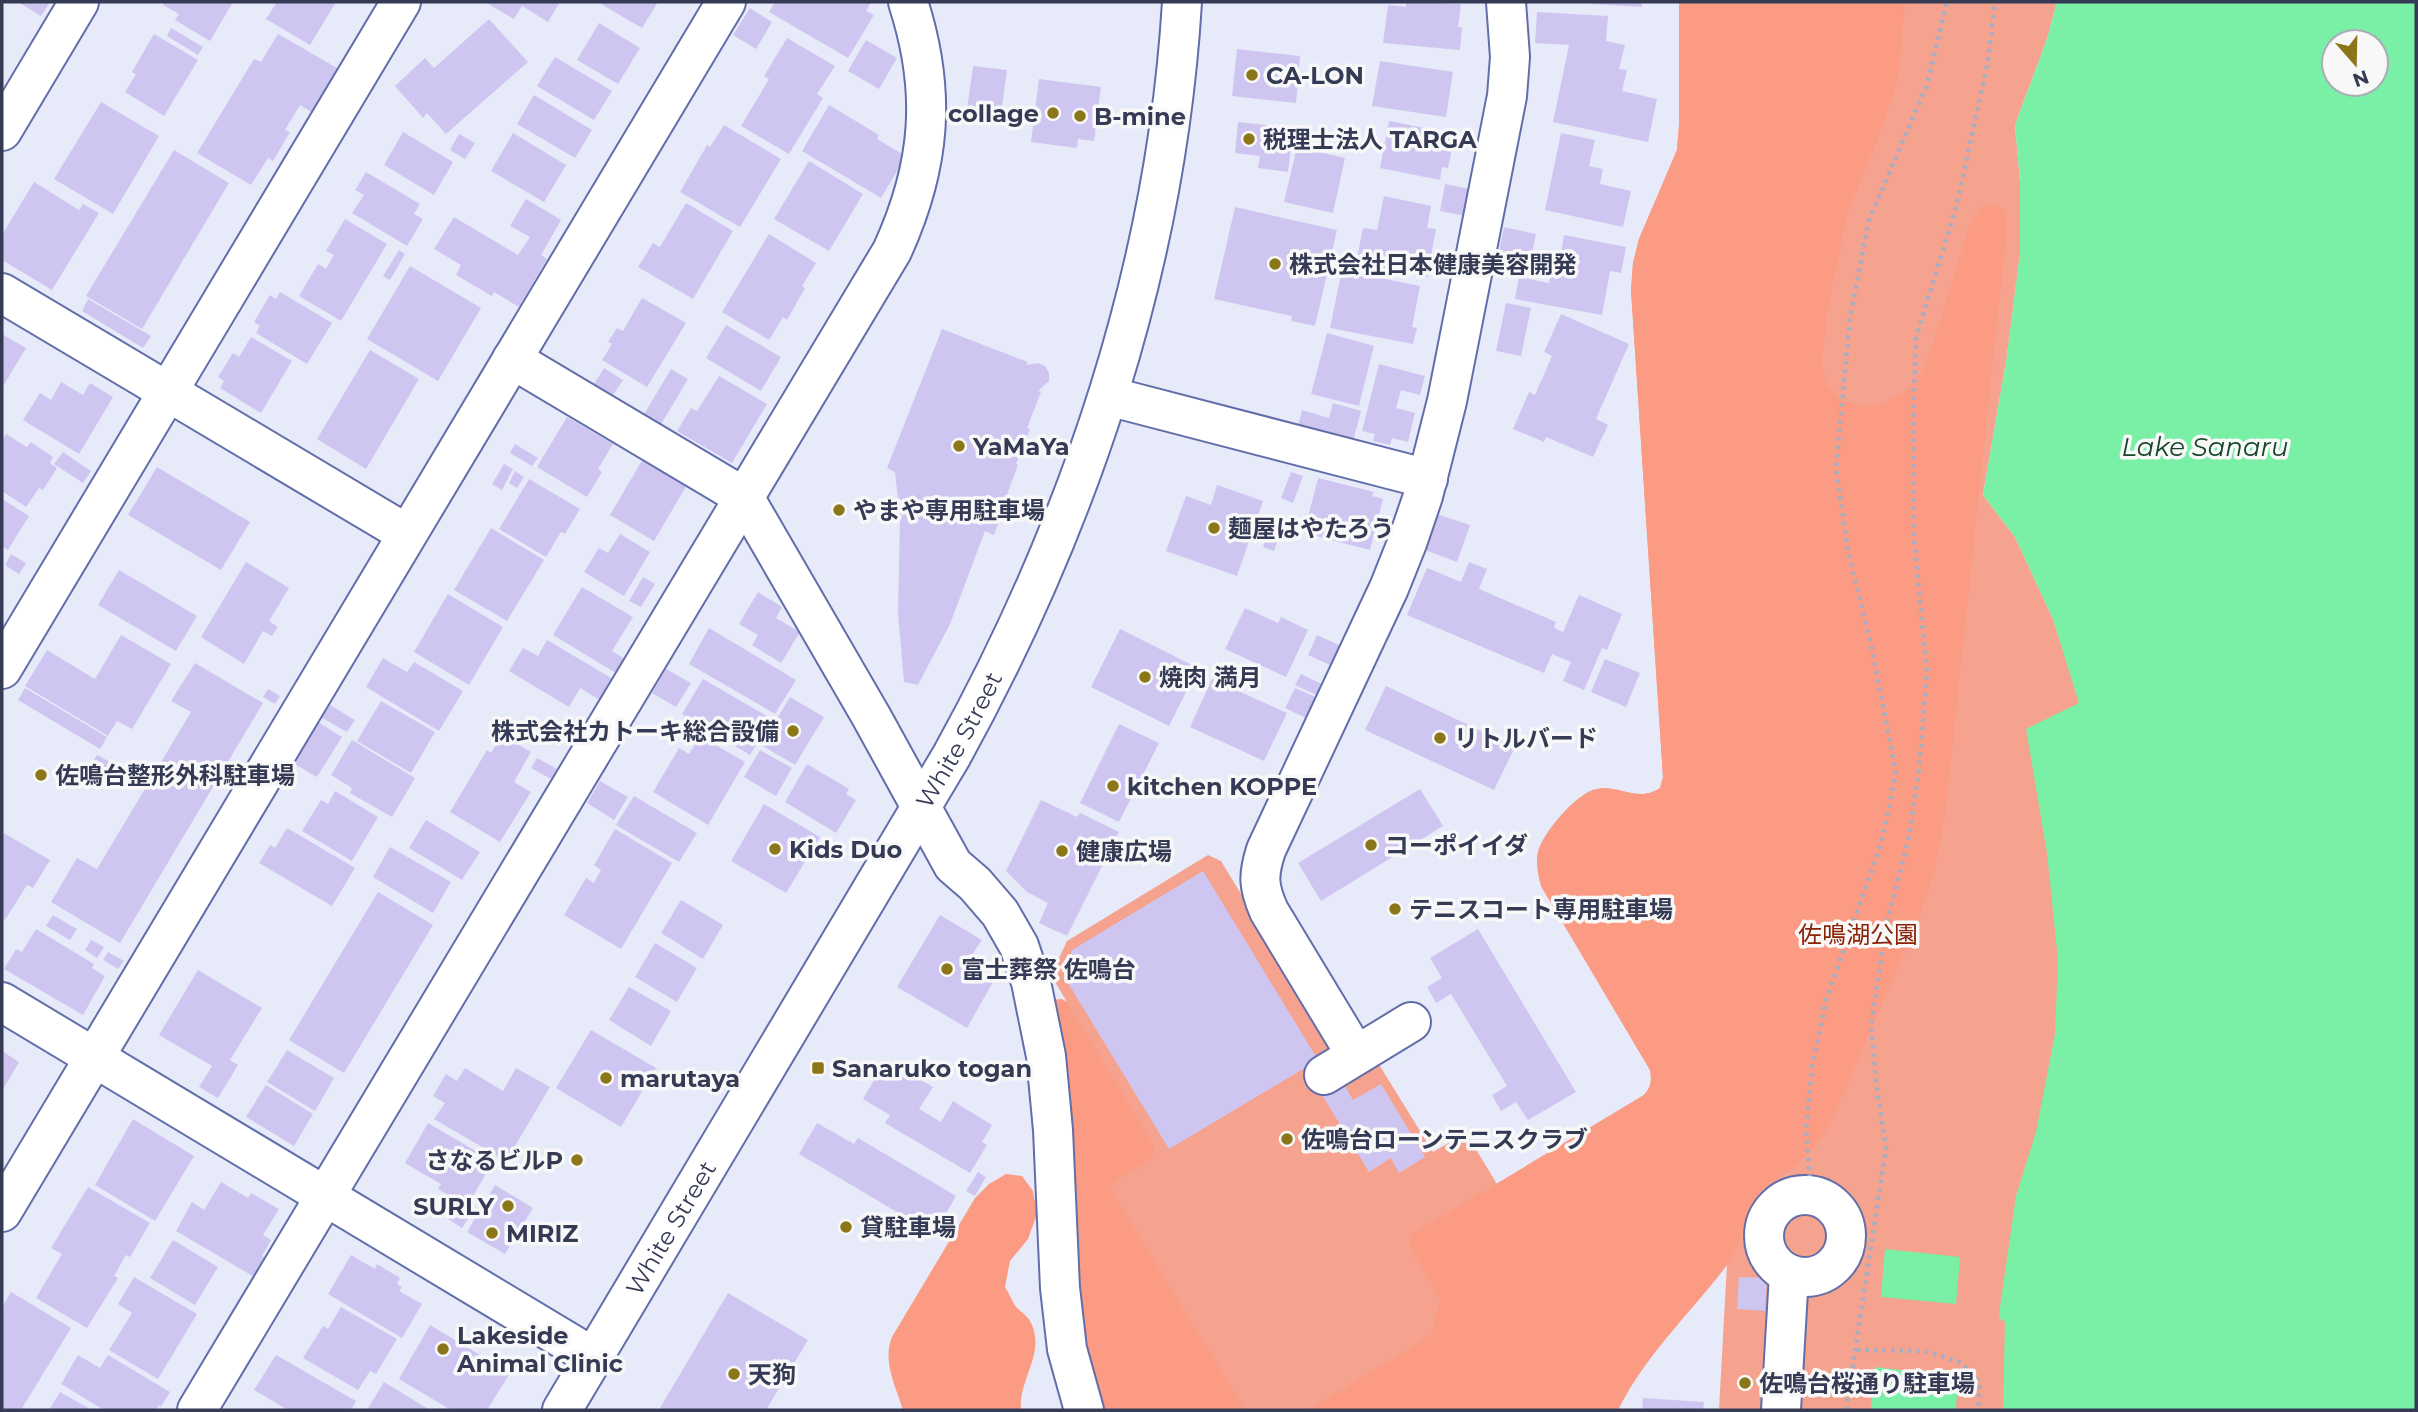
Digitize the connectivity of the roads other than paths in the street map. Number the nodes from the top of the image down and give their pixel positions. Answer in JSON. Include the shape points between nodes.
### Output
{"nodes":[{"id":1,"x":79,"y":2,"type":"edge"},
{"id":2,"x":401,"y":2,"type":"edge"},
{"id":3,"x":726,"y":2,"type":"edge"},
{"id":4,"x":908,"y":2,"type":"edge"},
{"id":5,"x":1182,"y":2,"type":"edge"},
{"id":6,"x":1506,"y":2,"type":"edge"},
{"id":7,"x":2,"y":131,"type":"edge"},
{"id":8,"x":2,"y":293,"type":"edge"},
{"id":9,"x":512,"y":359,"type":"junction"},
{"id":10,"x":168,"y":392,"type":"junction"},
{"id":11,"x":1108,"y":396,"type":"junction"},
{"id":12,"x":1428,"y":479,"type":"junction"},
{"id":13,"x":744,"y":497,"type":"junction"},
{"id":14,"x":407,"y":534,"type":"junction"},
{"id":15,"x":2,"y":669,"type":"edge"},
{"id":16,"x":921,"y":807,"type":"junction"},
{"id":17,"x":2,"y":1002,"type":"edge"},
{"id":18,"x":1411,"y":1023,"type":"dead end"},
{"id":19,"x":1356,"y":1055,"type":"junction"},
{"id":20,"x":94,"y":1058,"type":"junction"},
{"id":21,"x":1324,"y":1075,"type":"dead end"},
{"id":22,"x":326,"y":1196,"type":"junction"},
{"id":23,"x":2,"y":1212,"type":"edge"},
{"id":24,"x":1789,"y":1274,"type":"junction"},
{"id":25,"x":593,"y":1357,"type":"junction"},
{"id":26,"x":197,"y":1410,"type":"edge"},
{"id":27,"x":562,"y":1410,"type":"edge"},
{"id":28,"x":1084,"y":1410,"type":"edge"},
{"id":29,"x":1781,"y":1410,"type":"edge"}],
"edges":[{"from":1,"to":7,"type":"street"},
{"from":2,"to":10,"type":"street"},
{"from":3,"to":9,"type":"street"},
{"from":4,"to":13,"type":"street","via":[[927,96],[916,191],[892,251]]},
{"from":5,"to":11,"type":"street","name":"White Street","via":[[1155,207]]},
{"from":6,"to":12,"type":"street","via":[[1507,96]]},
{"from":8,"to":10,"type":"street"},
{"from":9,"to":13,"type":"street"},
{"from":9,"to":14,"type":"street"},
{"from":10,"to":14,"type":"street"},
{"from":10,"to":15,"type":"street"},
{"from":11,"to":12,"type":"street"},
{"from":11,"to":16,"type":"street","name":"White Street","via":[[1040,580],[984,698]]},
{"from":12,"to":19,"type":"street","via":[[1389,588],[1259,870],[1260,891],[1269,911]]},
{"from":13,"to":16,"type":"street"},
{"from":13,"to":22,"type":"street"},
{"from":14,"to":20,"type":"street"},
{"from":16,"to":25,"type":"street","name":"White Street"},
{"from":16,"to":28,"type":"street","via":[[953,865],[1000,913],[1019,946],[1031,982],[1048,1068],[1067,1349]]},
{"from":17,"to":20,"type":"street"},
{"from":18,"to":19,"type":"street"},
{"from":19,"to":21,"type":"street"},
{"from":20,"to":22,"type":"street"},
{"from":20,"to":23,"type":"street"},
{"from":22,"to":25,"type":"street"},
{"from":22,"to":26,"type":"street"},
{"from":24,"to":24,"type":"street","via":[[1800,1278],[1828,1272],[1845,1248],[1844,1220],[1825,1200],[1796,1196],[1772,1211],[1764,1238],[1767,1253]]},
{"from":24,"to":29,"type":"street"},
{"from":25,"to":27,"type":"street","name":"White Street"}]}
